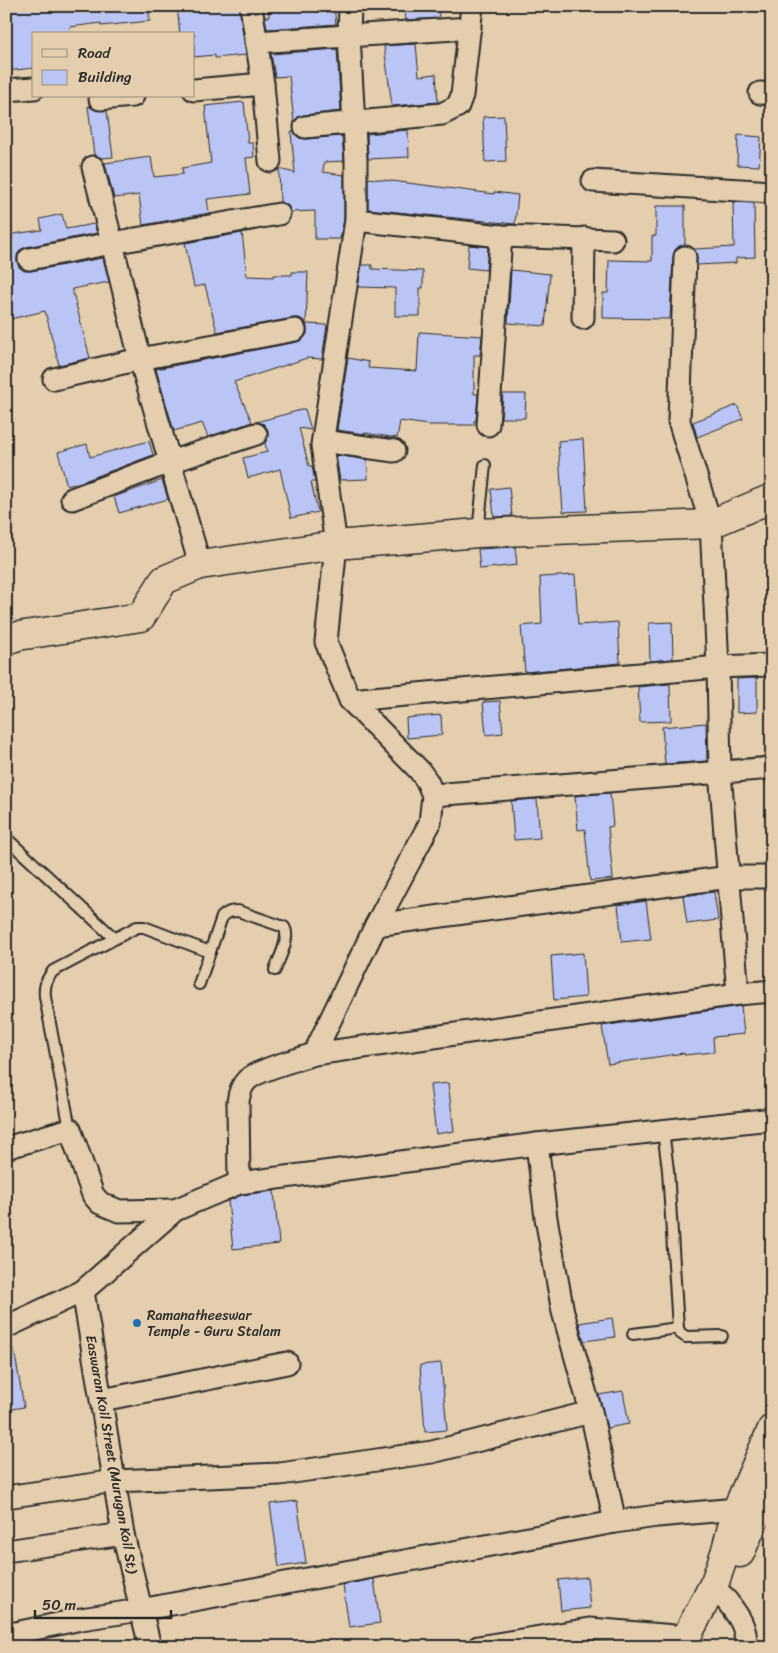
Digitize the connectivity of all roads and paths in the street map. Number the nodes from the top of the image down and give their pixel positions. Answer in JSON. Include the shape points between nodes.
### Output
{"nodes":[{"id":1,"x":251,"y":6,"type":"edge"},
{"id":2,"x":350,"y":6,"type":"edge"},
{"id":3,"x":472,"y":6,"type":"edge"},
{"id":4,"x":470,"y":28,"type":"junction"},
{"id":5,"x":349,"y":36,"type":"junction"},
{"id":6,"x":256,"y":42,"type":"junction"},
{"id":7,"x":262,"y":84,"type":"junction"},
{"id":8,"x":32,"y":88,"type":"edge"},
{"id":9,"x":6,"y":90,"type":"edge"},
{"id":10,"x":195,"y":90,"type":"edge"},
{"id":11,"x":111,"y":98,"type":"edge"},
{"id":12,"x":100,"y":99,"type":"dead end"},
{"id":13,"x":354,"y":122,"type":"junction"},
{"id":14,"x":305,"y":127,"type":"dead end"},
{"id":15,"x":270,"y":161,"type":"dead end"},
{"id":16,"x":93,"y":167,"type":"dead end"},
{"id":17,"x":593,"y":181,"type":"dead end"},
{"id":18,"x":772,"y":192,"type":"edge"},
{"id":19,"x":279,"y":214,"type":"dead end"},
{"id":20,"x":356,"y":220,"type":"junction"},
{"id":21,"x":501,"y":236,"type":"junction"},
{"id":22,"x":584,"y":238,"type":"junction"},
{"id":23,"x":613,"y":240,"type":"dead end"},
{"id":24,"x":112,"y":243,"type":"junction"},
{"id":25,"x":685,"y":257,"type":"dead end"},
{"id":26,"x":29,"y":259,"type":"dead end"},
{"id":27,"x":583,"y":318,"type":"dead end"},
{"id":28,"x":295,"y":330,"type":"dead end"},
{"id":29,"x":140,"y":359,"type":"junction"},
{"id":30,"x":54,"y":380,"type":"dead end"},
{"id":31,"x":488,"y":425,"type":"dead end"},
{"id":32,"x":256,"y":434,"type":"dead end"},
{"id":33,"x":323,"y":441,"type":"junction"},
{"id":34,"x":394,"y":451,"type":"dead end"},
{"id":35,"x":170,"y":462,"type":"junction"},
{"id":36,"x":485,"y":465,"type":"dead end"},
{"id":37,"x":772,"y":498,"type":"edge"},
{"id":38,"x":72,"y":499,"type":"dead end"},
{"id":39,"x":711,"y":524,"type":"junction"},
{"id":40,"x":478,"y":533,"type":"junction"},
{"id":41,"x":336,"y":546,"type":"junction"},
{"id":42,"x":200,"y":566,"type":"junction"},
{"id":43,"x":6,"y":640,"type":"edge"},
{"id":44,"x":772,"y":665,"type":"edge"},
{"id":45,"x":718,"y":667,"type":"junction"},
{"id":46,"x":350,"y":700,"type":"junction"},
{"id":47,"x":772,"y":768,"type":"edge"},
{"id":48,"x":720,"y":772,"type":"junction"},
{"id":49,"x":433,"y":795,"type":"junction"},
{"id":50,"x":6,"y":838,"type":"edge"},
{"id":51,"x":729,"y":877,"type":"junction"},
{"id":52,"x":772,"y":878,"type":"edge"},
{"id":53,"x":376,"y":926,"type":"junction"},
{"id":54,"x":114,"y":938,"type":"junction"},
{"id":55,"x":210,"y":952,"type":"junction"},
{"id":56,"x":275,"y":970,"type":"dead end"},
{"id":57,"x":199,"y":984,"type":"dead end"},
{"id":58,"x":772,"y":991,"type":"edge"},
{"id":59,"x":738,"y":994,"type":"junction"},
{"id":60,"x":314,"y":1054,"type":"junction"},
{"id":61,"x":772,"y":1118,"type":"edge"},
{"id":62,"x":70,"y":1129,"type":"junction"},
{"id":63,"x":663,"y":1131,"type":"junction"},
{"id":64,"x":537,"y":1144,"type":"junction"},
{"id":65,"x":6,"y":1148,"type":"edge"},
{"id":66,"x":239,"y":1183,"type":"junction"},
{"id":67,"x":175,"y":1210,"type":"junction"},
{"id":68,"x":83,"y":1291,"type":"junction"},
{"id":69,"x":6,"y":1327,"type":"edge"},
{"id":70,"x":678,"y":1328,"type":"junction"},
{"id":71,"x":633,"y":1334,"type":"dead end"},
{"id":72,"x":722,"y":1336,"type":"dead end"},
{"id":73,"x":287,"y":1363,"type":"dead end"},
{"id":74,"x":102,"y":1400,"type":"junction"},
{"id":75,"x":591,"y":1412,"type":"junction"},
{"id":76,"x":772,"y":1429,"type":"edge"},
{"id":77,"x":767,"y":1469,"type":"edge"},
{"id":78,"x":115,"y":1480,"type":"junction"},
{"id":79,"x":6,"y":1497,"type":"edge"},
{"id":80,"x":737,"y":1509,"type":"junction"},
{"id":81,"x":615,"y":1522,"type":"junction"},
{"id":82,"x":123,"y":1534,"type":"junction"},
{"id":83,"x":6,"y":1551,"type":"edge"},
{"id":84,"x":723,"y":1596,"type":"junction"},
{"id":85,"x":140,"y":1610,"type":"junction"},
{"id":86,"x":6,"y":1635,"type":"edge"},
{"id":87,"x":689,"y":1643,"type":"edge"},
{"id":88,"x":150,"y":1647,"type":"edge"},
{"id":89,"x":478,"y":1647,"type":"edge"},
{"id":90,"x":746,"y":1647,"type":"edge"}],
"edges":[{"from":1,"to":6,"type":"street"},
{"from":2,"to":5,"type":"street"},
{"from":3,"to":4,"type":"street"},
{"from":4,"to":5,"type":"street"},
{"from":4,"to":13,"type":"street","via":[[458,106],[442,114]]},
{"from":5,"to":6,"type":"street"},
{"from":5,"to":13,"type":"street"},
{"from":6,"to":7,"type":"street"},
{"from":7,"to":10,"type":"street"},
{"from":7,"to":15,"type":"street"},
{"from":8,"to":9,"type":"street"},
{"from":11,"to":12,"type":"street"},
{"from":13,"to":14,"type":"street"},
{"from":13,"to":20,"type":"street"},
{"from":16,"to":24,"type":"street"},
{"from":17,"to":18,"type":"street"},
{"from":19,"to":24,"type":"street"},
{"from":20,"to":21,"type":"street"},
{"from":20,"to":33,"type":"street"},
{"from":21,"to":22,"type":"street"},
{"from":21,"to":31,"type":"street"},
{"from":22,"to":23,"type":"street"},
{"from":22,"to":27,"type":"street"},
{"from":24,"to":26,"type":"street"},
{"from":24,"to":29,"type":"street"},
{"from":25,"to":39,"type":"street","via":[[679,421]]},
{"from":28,"to":29,"type":"street"},
{"from":29,"to":30,"type":"street"},
{"from":29,"to":35,"type":"street"},
{"from":32,"to":35,"type":"street"},
{"from":33,"to":34,"type":"street"},
{"from":33,"to":41,"type":"street"},
{"from":35,"to":38,"type":"street"},
{"from":35,"to":42,"type":"street"},
{"from":36,"to":40,"type":"lane"},
{"from":37,"to":39,"type":"street"},
{"from":39,"to":40,"type":"street"},
{"from":39,"to":45,"type":"street"},
{"from":40,"to":41,"type":"street"},
{"from":41,"to":42,"type":"street"},
{"from":41,"to":46,"type":"street","via":[[326,642]]},
{"from":42,"to":43,"type":"street","via":[[164,580],[141,616]]},
{"from":44,"to":45,"type":"street"},
{"from":45,"to":46,"type":"street"},
{"from":45,"to":48,"type":"street"},
{"from":46,"to":49,"type":"street","via":[[419,770]]},
{"from":47,"to":48,"type":"street"},
{"from":48,"to":49,"type":"street"},
{"from":48,"to":51,"type":"street"},
{"from":49,"to":53,"type":"street","via":[[430,823]]},
{"from":50,"to":54,"type":"lane"},
{"from":51,"to":52,"type":"street"},
{"from":51,"to":53,"type":"street"},
{"from":51,"to":59,"type":"street"},
{"from":53,"to":60,"type":"street"},
{"from":54,"to":55,"type":"lane","via":[[130,929],[144,927]]},
{"from":54,"to":62,"type":"lane","via":[[53,971],[45,983]]},
{"from":55,"to":56,"type":"lane","via":[[222,917],[238,911],[286,929],[287,937]]},
{"from":55,"to":57,"type":"lane"},
{"from":58,"to":59,"type":"street"},
{"from":59,"to":60,"type":"street"},
{"from":60,"to":66,"type":"street","via":[[256,1074],[240,1090]]},
{"from":61,"to":63,"type":"street"},
{"from":62,"to":65,"type":"street"},
{"from":62,"to":67,"type":"street","via":[[93,1195],[100,1203],[119,1211]]},
{"from":63,"to":64,"type":"street"},
{"from":63,"to":70,"type":"lane"},
{"from":64,"to":66,"type":"street"},
{"from":64,"to":75,"type":"street","via":[[563,1312]]},
{"from":66,"to":67,"type":"street"},
{"from":67,"to":68,"type":"street"},
{"from":68,"to":69,"type":"street"},
{"from":68,"to":74,"type":"street","name":"Easwaran Koil Street (Murugan Koil St)"},
{"from":70,"to":71,"type":"lane"},
{"from":70,"to":72,"type":"lane","via":[[686,1337]]},
{"from":73,"to":74,"type":"street"},
{"from":74,"to":78,"type":"street","name":"Easwaran Koil Street (Murugan Koil St)"},
{"from":75,"to":78,"type":"street","via":[[432,1452],[280,1474]]},
{"from":75,"to":81,"type":"street"},
{"from":76,"to":77,"type":"street"},
{"from":77,"to":80,"type":"street"},
{"from":77,"to":84,"type":"street"},
{"from":78,"to":79,"type":"street"},
{"from":78,"to":82,"type":"street","name":"Easwaran Koil Street (Murugan Koil St)"},
{"from":80,"to":81,"type":"street"},
{"from":80,"to":87,"type":"street","via":[[715,1582]]},
{"from":81,"to":85,"type":"street"},
{"from":82,"to":83,"type":"street"},
{"from":82,"to":85,"type":"street","name":"Easwaran Koil Street (Murugan Koil St)"},
{"from":84,"to":87,"type":"street"},
{"from":84,"to":90,"type":"street","via":[[740,1618]]},
{"from":85,"to":86,"type":"street"},
{"from":85,"to":88,"type":"street","name":"Easwaran Koil Street (Murugan Koil St)"},
{"from":87,"to":89,"type":"street","via":[[590,1629]]}]}
